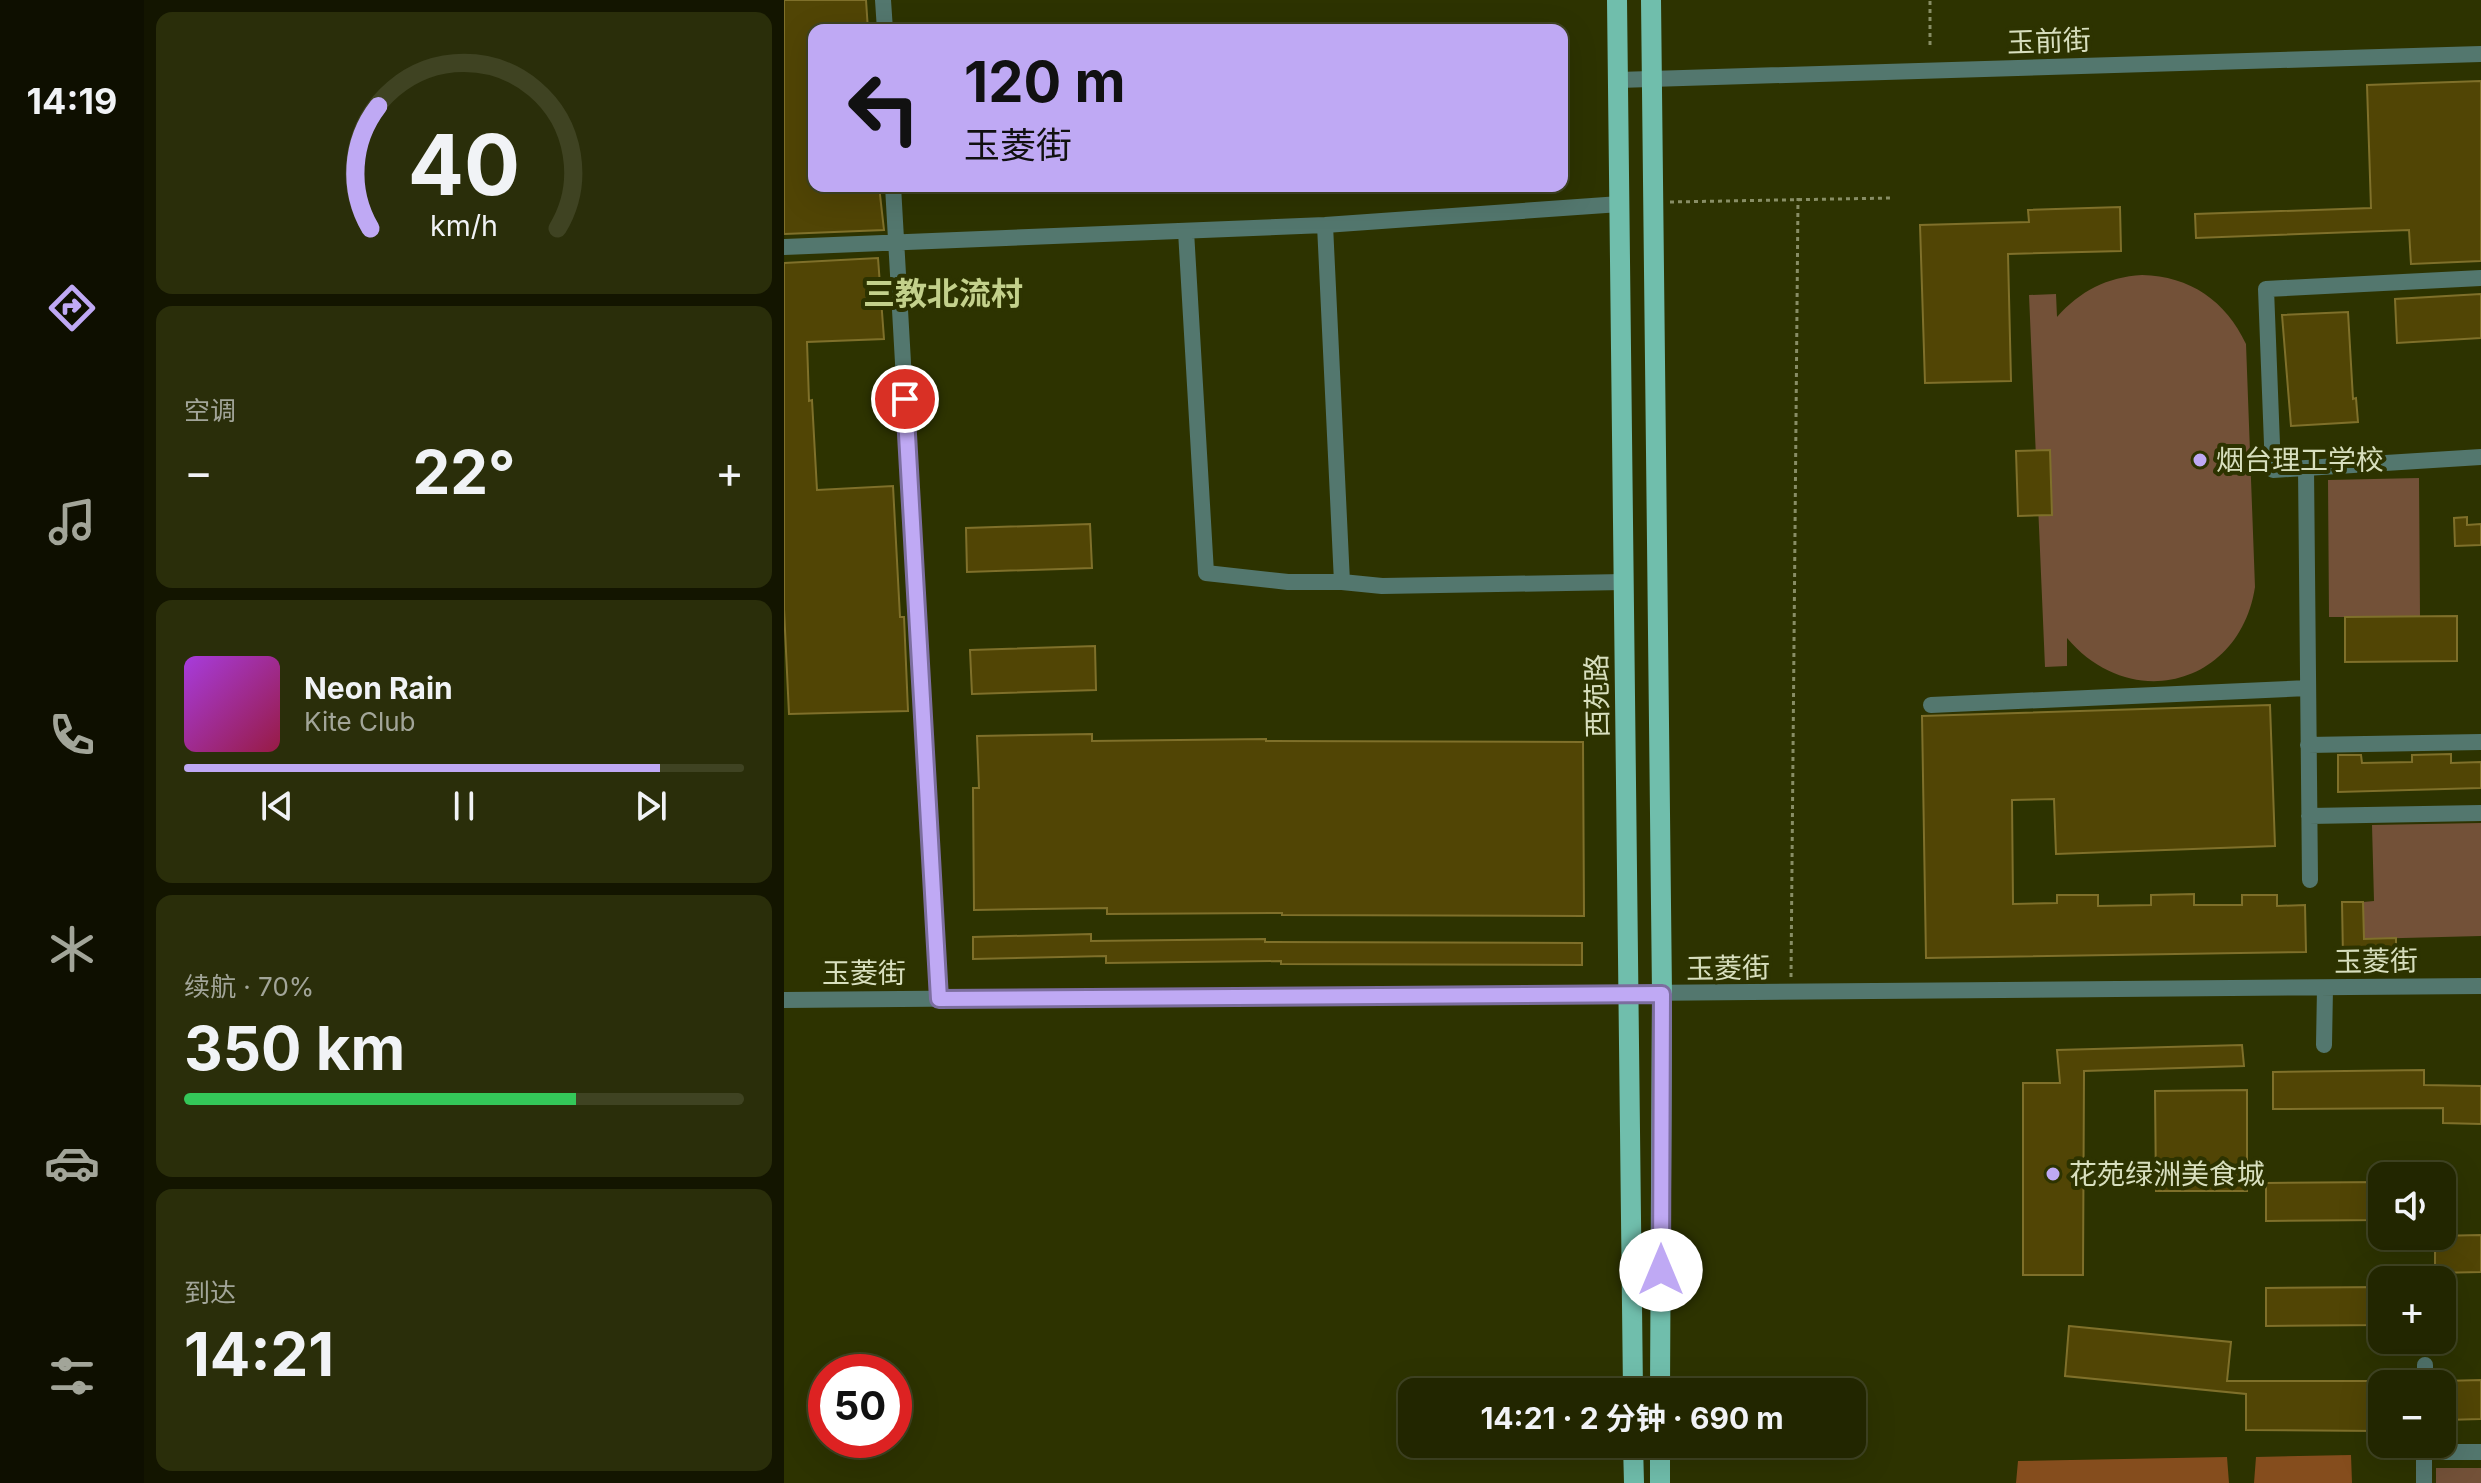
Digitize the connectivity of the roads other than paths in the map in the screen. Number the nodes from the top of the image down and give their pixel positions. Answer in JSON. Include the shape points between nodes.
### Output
{"nodes":[{"id":1,"x":883,"y":0,"type":"edge"},
{"id":2,"x":1617,"y":0,"type":"edge"},
{"id":3,"x":1651,"y":0,"type":"edge"},
{"id":4,"x":885,"y":24,"type":"edge"},
{"id":5,"x":2481,"y":54,"type":"edge"},
{"id":6,"x":1652,"y":79,"type":"junction"},
{"id":7,"x":1618,"y":80,"type":"junction"},
{"id":8,"x":893,"y":192,"type":"edge"},
{"id":9,"x":1620,"y":204,"type":"junction"},
{"id":10,"x":1325,"y":225,"type":"junction"},
{"id":11,"x":1186,"y":231,"type":"junction"},
{"id":12,"x":896,"y":241,"type":"junction"},
{"id":13,"x":784,"y":247,"type":"edge"},
{"id":14,"x":2481,"y":278,"type":"edge"},
{"id":15,"x":2481,"y":457,"type":"edge"},
{"id":16,"x":2306,"y":468,"type":"junction"},
{"id":17,"x":1342,"y":582,"type":"junction"},
{"id":18,"x":1624,"y":582,"type":"junction"},
{"id":19,"x":2308,"y":688,"type":"junction"},
{"id":20,"x":1931,"y":705,"type":"dead end"},
{"id":21,"x":2481,"y":742,"type":"edge"},
{"id":22,"x":2308,"y":745,"type":"junction"},
{"id":23,"x":2481,"y":813,"type":"edge"},
{"id":24,"x":2309,"y":816,"type":"junction"},
{"id":25,"x":2310,"y":880,"type":"dead end"},
{"id":26,"x":2481,"y":986,"type":"edge"},
{"id":27,"x":2325,"y":988,"type":"junction"},
{"id":28,"x":1662,"y":994,"type":"junction"},
{"id":29,"x":1628,"y":995,"type":"junction"},
{"id":30,"x":939,"y":999,"type":"junction"},
{"id":31,"x":784,"y":1000,"type":"edge"},
{"id":32,"x":2324,"y":1045,"type":"dead end"},
{"id":33,"x":2425,"y":1365,"type":"dead end"},
{"id":34,"x":2425,"y":1370,"type":"edge"},
{"id":35,"x":1633,"y":1378,"type":"edge"},
{"id":36,"x":1660,"y":1378,"type":"edge"},
{"id":37,"x":2456,"y":1450,"type":"edge"},
{"id":38,"x":2481,"y":1452,"type":"edge"},
{"id":39,"x":1633,"y":1458,"type":"edge"},
{"id":40,"x":1660,"y":1458,"type":"edge"},
{"id":41,"x":2424,"y":1458,"type":"edge"},
{"id":42,"x":1634,"y":1483,"type":"edge"},
{"id":43,"x":1660,"y":1483,"type":"edge"},
{"id":44,"x":2424,"y":1483,"type":"edge"}],
"edges":[{"from":1,"to":4,"type":"street"},
{"from":2,"to":7,"type":"main road","name":"西苑路"},
{"from":3,"to":6,"type":"main road"},
{"from":5,"to":6,"type":"street","name":"玉前街"},
{"from":6,"to":7,"type":"street","name":"玉前街"},
{"from":6,"to":28,"type":"main road"},
{"from":7,"to":9,"type":"main road","name":"西苑路"},
{"from":8,"to":12,"type":"street"},
{"from":9,"to":10,"type":"street"},
{"from":9,"to":18,"type":"main road","name":"西苑路"},
{"from":10,"to":11,"type":"street"},
{"from":10,"to":17,"type":"street"},
{"from":11,"to":12,"type":"street"},
{"from":11,"to":17,"type":"street","via":[[1206,573]]},
{"from":12,"to":13,"type":"street"},
{"from":12,"to":30,"type":"street"},
{"from":14,"to":16,"type":"street","via":[[2266,289],[2273,470]]},
{"from":15,"to":16,"type":"street"},
{"from":16,"to":19,"type":"street"},
{"from":17,"to":18,"type":"street"},
{"from":18,"to":29,"type":"main road","name":"西苑路"},
{"from":19,"to":20,"type":"street"},
{"from":19,"to":22,"type":"street"},
{"from":21,"to":22,"type":"street"},
{"from":22,"to":24,"type":"street"},
{"from":23,"to":24,"type":"street"},
{"from":24,"to":25,"type":"street"},
{"from":26,"to":27,"type":"street","name":"玉菱街"},
{"from":27,"to":28,"type":"street","name":"玉菱街"},
{"from":27,"to":32,"type":"street"},
{"from":28,"to":29,"type":"street","name":"玉菱街"},
{"from":28,"to":36,"type":"main road"},
{"from":29,"to":30,"type":"street","name":"玉菱街"},
{"from":29,"to":35,"type":"main road","name":"西苑路"},
{"from":30,"to":31,"type":"street","name":"玉菱街"},
{"from":33,"to":34,"type":"street"},
{"from":37,"to":38,"type":"street"},
{"from":39,"to":42,"type":"main road"},
{"from":40,"to":43,"type":"main road"},
{"from":41,"to":44,"type":"street"}]}
